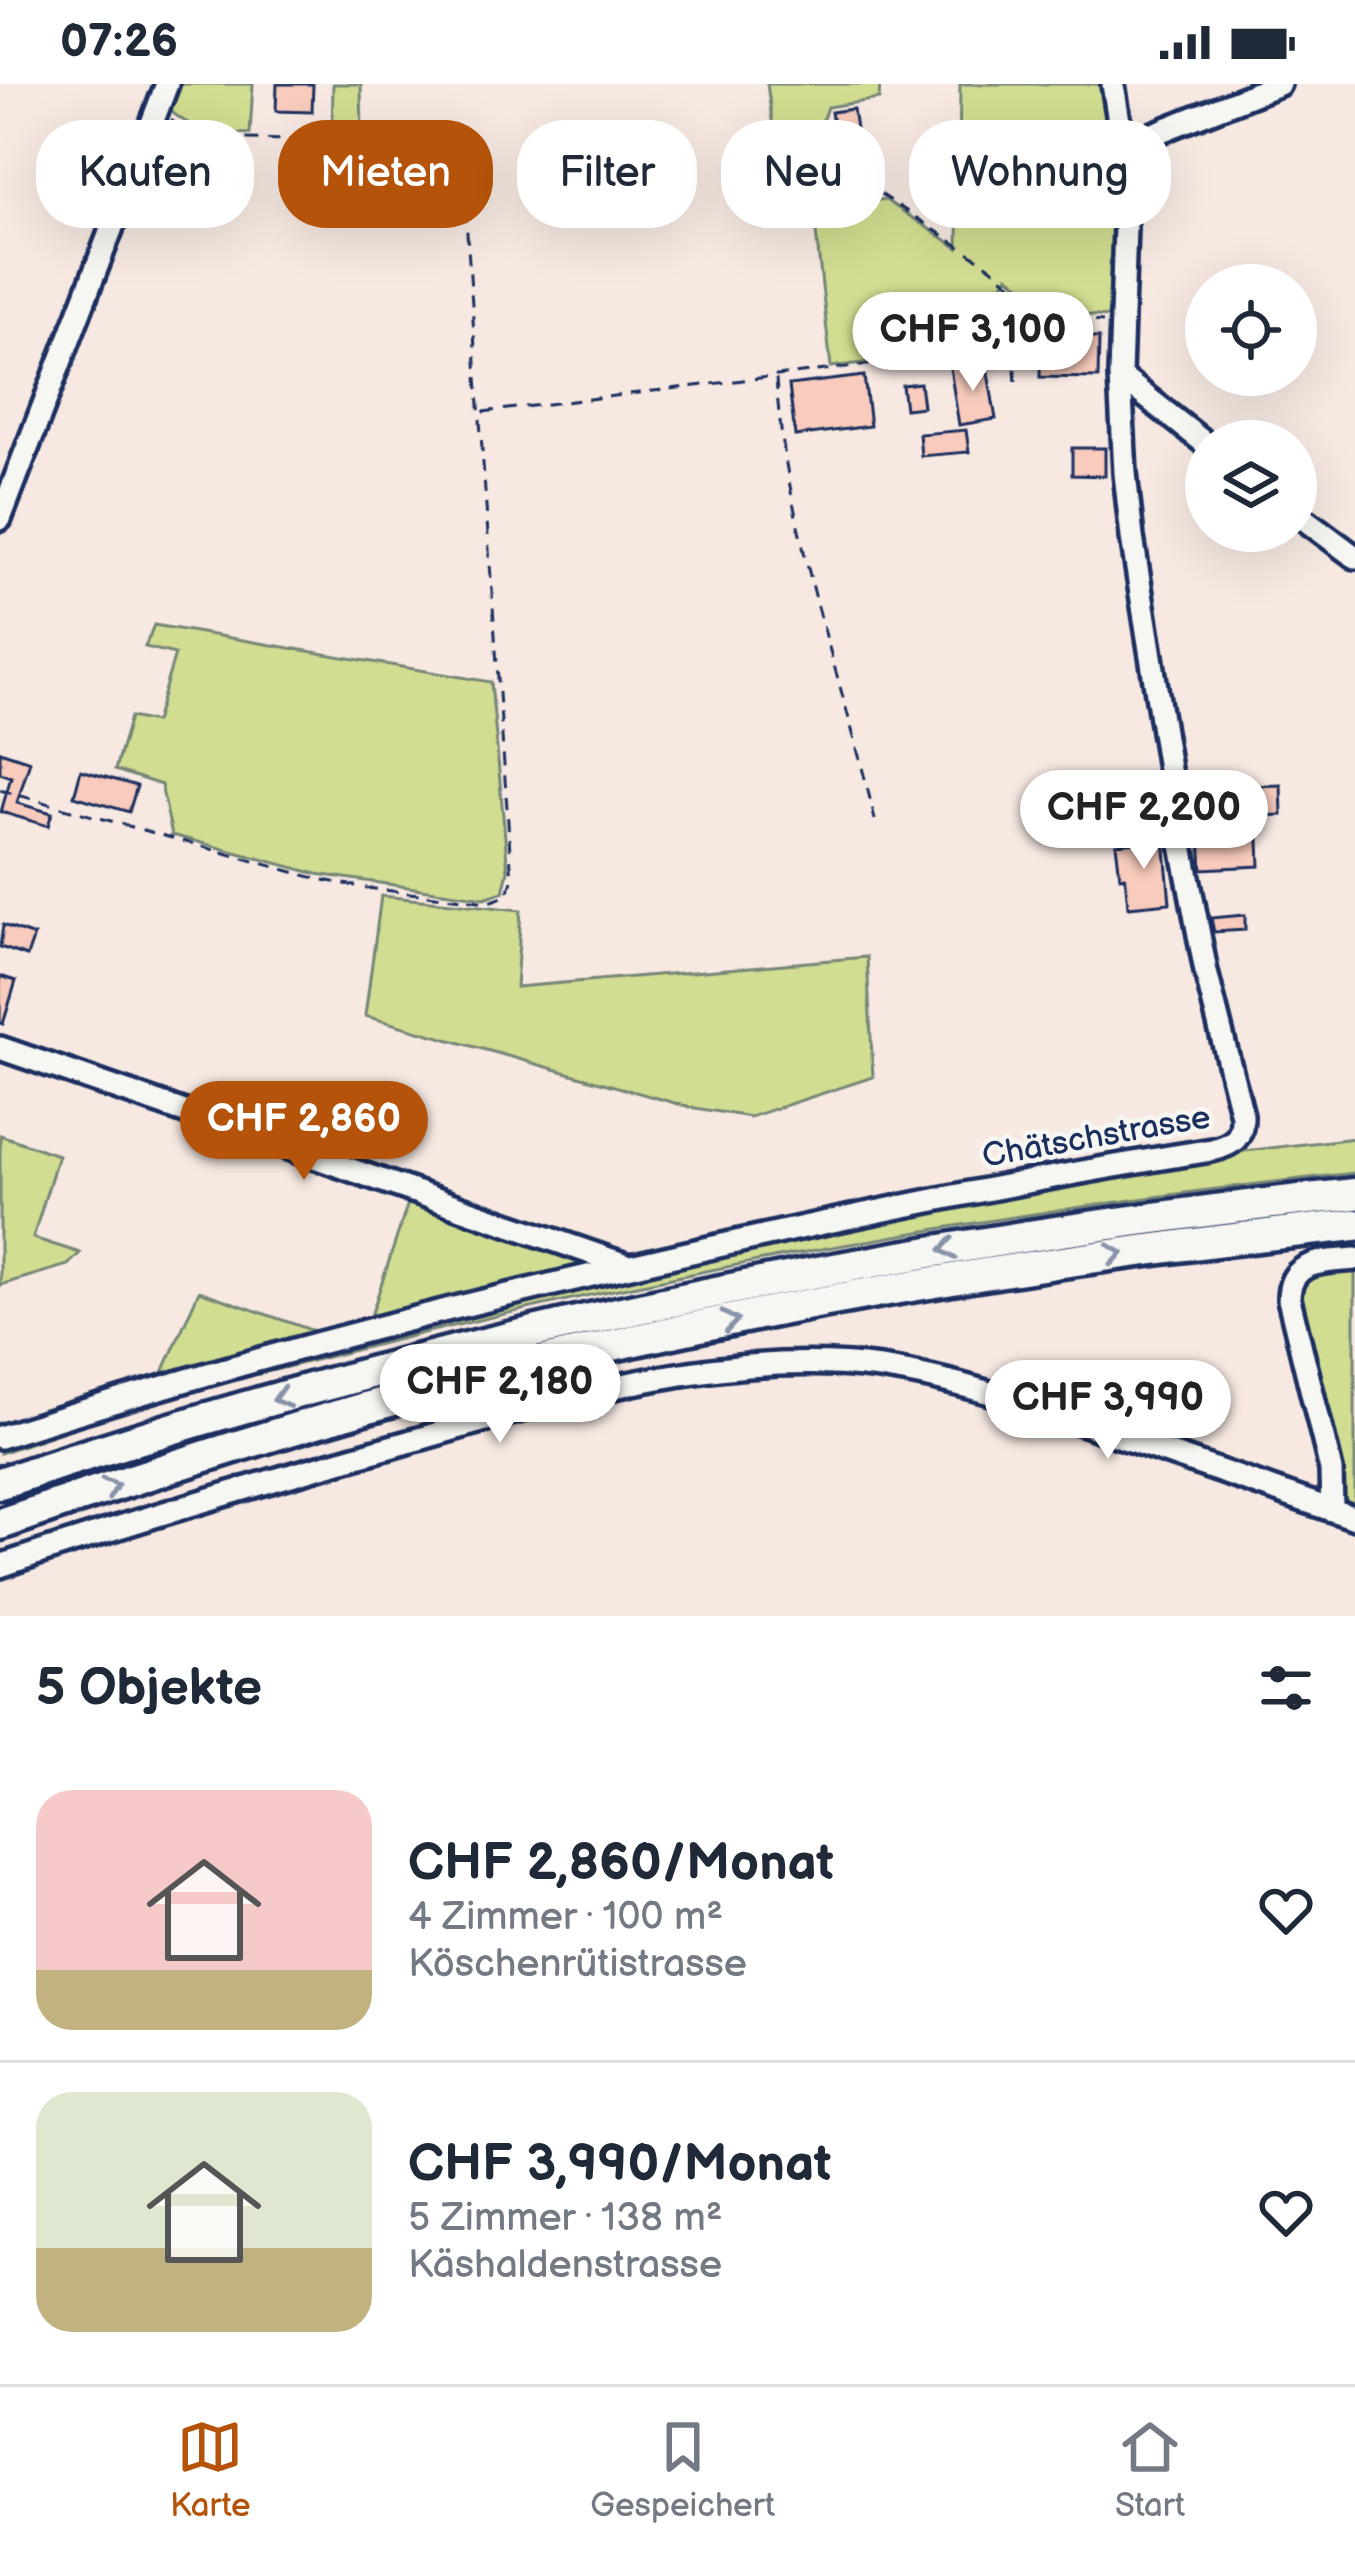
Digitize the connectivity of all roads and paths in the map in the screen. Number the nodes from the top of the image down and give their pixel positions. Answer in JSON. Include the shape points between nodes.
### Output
{"nodes":[{"id":1,"x":167,"y":84,"type":"edge"},
{"id":2,"x":1113,"y":84,"type":"edge"},
{"id":3,"x":1279,"y":84,"type":"edge"},
{"id":4,"x":158,"y":107,"type":"junction"},
{"id":5,"x":1119,"y":120,"type":"edge"},
{"id":6,"x":1171,"y":127,"type":"edge"},
{"id":7,"x":885,"y":198,"type":"edge"},
{"id":8,"x":1126,"y":228,"type":"edge"},
{"id":9,"x":1041,"y":316,"type":"junction"},
{"id":10,"x":1122,"y":323,"type":"junction"},
{"id":11,"x":1013,"y":347,"type":"junction"},
{"id":12,"x":1120,"y":376,"type":"junction"},
{"id":13,"x":776,"y":377,"type":"junction"},
{"id":14,"x":1016,"y":386,"type":"dead end"},
{"id":15,"x":482,"y":412,"type":"junction"},
{"id":16,"x":1185,"y":427,"type":"edge"},
{"id":17,"x":0,"y":519,"type":"edge"},
{"id":18,"x":1317,"y":529,"type":"edge"},
{"id":19,"x":1355,"y":557,"type":"edge"},
{"id":20,"x":0,"y":790,"type":"edge"},
{"id":21,"x":875,"y":820,"type":"dead end"},
{"id":22,"x":0,"y":1048,"type":"edge"},
{"id":23,"x":1355,"y":1194,"type":"edge"},
{"id":24,"x":1355,"y":1225,"type":"edge"},
{"id":25,"x":1355,"y":1259,"type":"edge"},
{"id":26,"x":627,"y":1265,"type":"junction"},
{"id":27,"x":0,"y":1438,"type":"edge"},
{"id":28,"x":0,"y":1483,"type":"edge"},
{"id":29,"x":1332,"y":1510,"type":"junction"},
{"id":30,"x":1355,"y":1518,"type":"edge"},
{"id":31,"x":0,"y":1525,"type":"edge"},
{"id":32,"x":0,"y":1566,"type":"edge"}],
"edges":[{"from":1,"to":4,"type":"street"},
{"from":2,"to":5,"type":"street","name":"Chätschstrasse"},
{"from":3,"to":6,"type":"street"},
{"from":4,"to":15,"type":"path","via":[[181,129],[212,139],[456,149]]},
{"from":4,"to":17,"type":"street"},
{"from":7,"to":9,"type":"path","via":[[992,268]]},
{"from":8,"to":10,"type":"street","name":"Chätschstrasse"},
{"from":9,"to":10,"type":"path"},
{"from":9,"to":11,"type":"path"},
{"from":10,"to":12,"type":"street","name":"Chätschstrasse"},
{"from":11,"to":13,"type":"path"},
{"from":11,"to":14,"type":"path"},
{"from":12,"to":16,"type":"street"},
{"from":12,"to":26,"type":"street","name":"Chätschstrasse","via":[[1132,537],[1181,841],[1241,1133],[1227,1147],[889,1207]]},
{"from":13,"to":15,"type":"path"},
{"from":13,"to":21,"type":"path","via":[[803,551]]},
{"from":15,"to":20,"type":"path","via":[[512,880],[502,899],[318,879]]},
{"from":18,"to":19,"type":"street"},
{"from":22,"to":26,"type":"street"},
{"from":23,"to":28,"type":"highway","one_way":true,"via":[[1018,1237],[680,1299],[346,1379]]},
{"from":31,"to":24,"type":"highway","one_way":true,"via":[[355,1411],[624,1343],[1022,1268]]},
{"from":25,"to":29,"type":"street","via":[[1311,1264],[1289,1288]]},
{"from":26,"to":27,"type":"street","name":"Chätschstrasse","via":[[254,1359]]},
{"from":29,"to":30,"type":"street"},
{"from":29,"to":32,"type":"street","via":[[957,1383],[875,1368],[762,1366],[655,1380],[509,1414]]}]}
